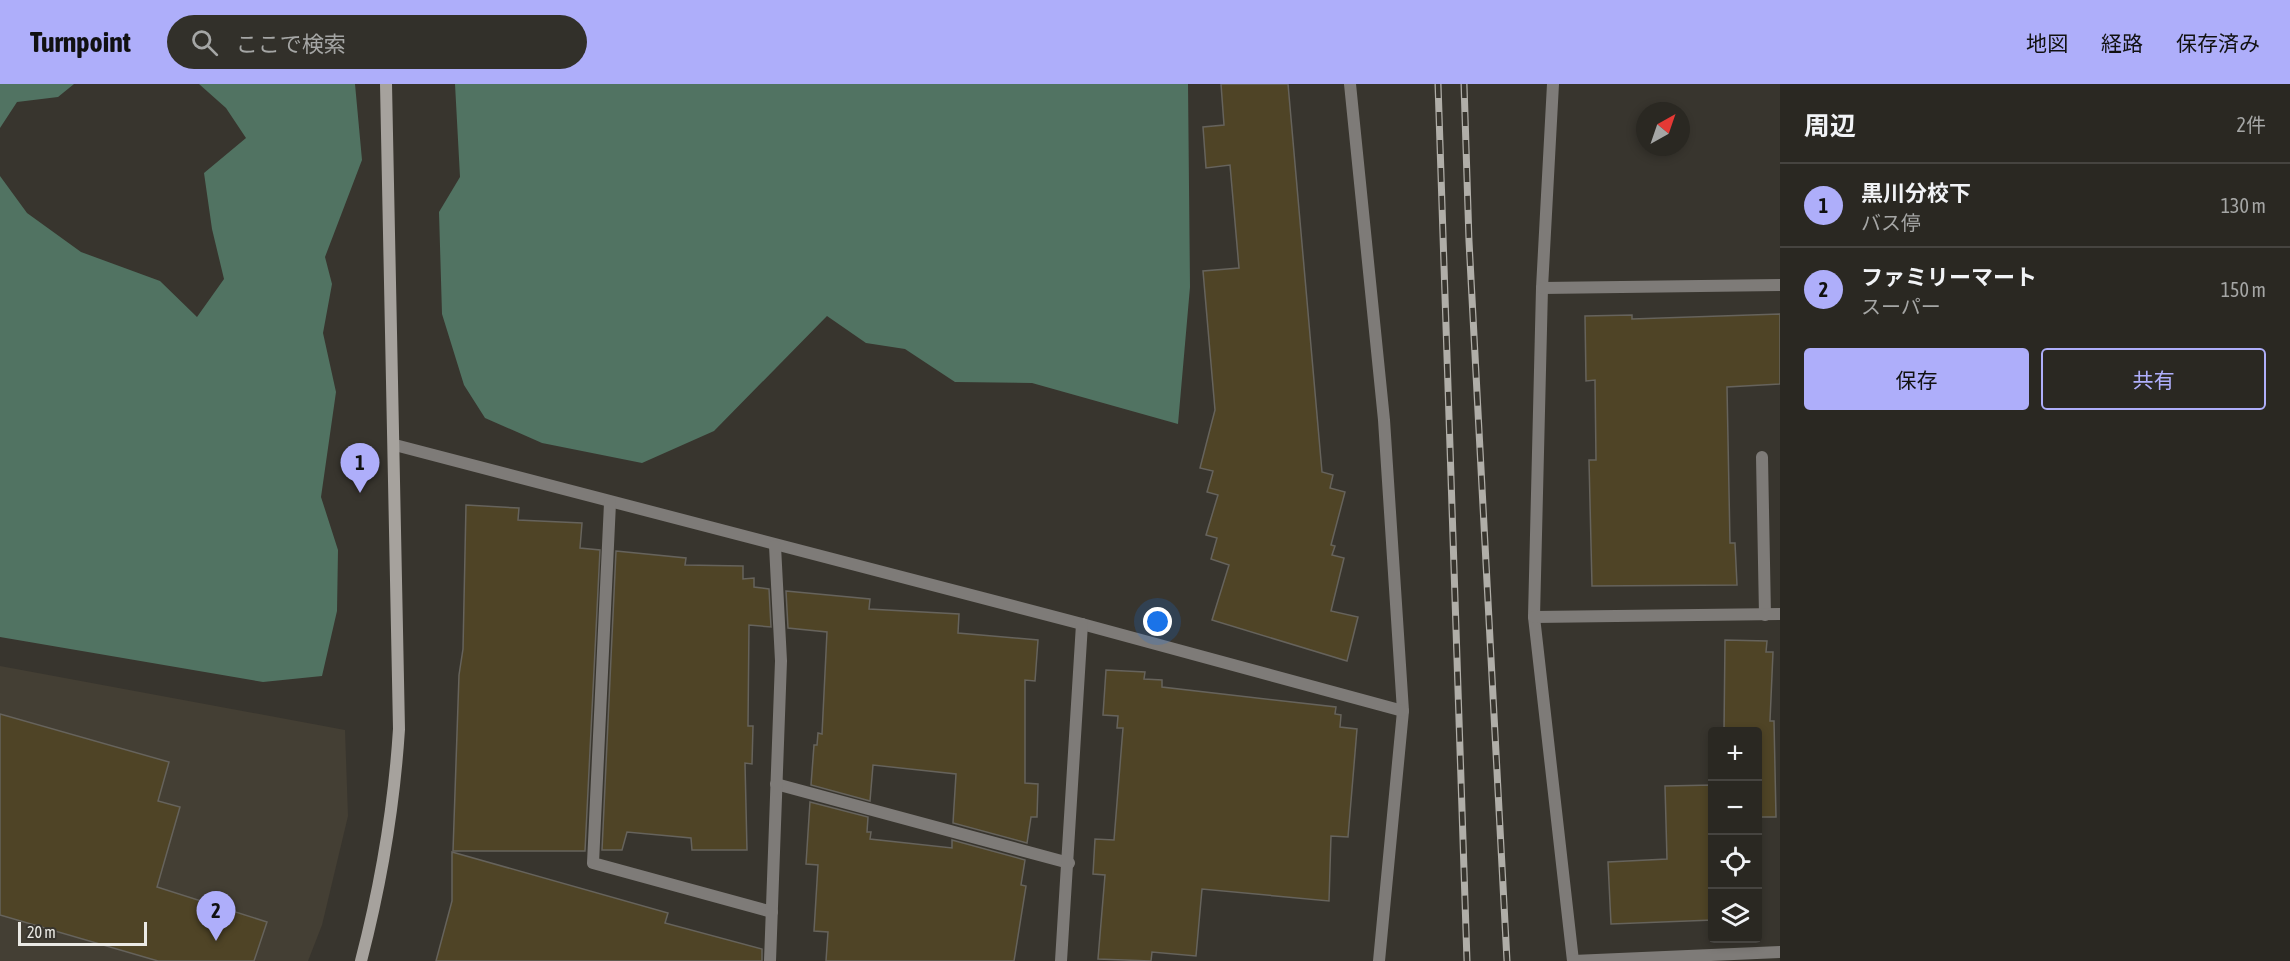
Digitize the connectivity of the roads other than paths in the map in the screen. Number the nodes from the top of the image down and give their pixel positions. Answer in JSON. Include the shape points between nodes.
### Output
{"nodes":[{"id":1,"x":386,"y":84,"type":"edge"},
{"id":2,"x":1350,"y":84,"type":"edge"},
{"id":3,"x":1553,"y":84,"type":"edge"},
{"id":4,"x":1780,"y":285,"type":"edge"},
{"id":5,"x":1542,"y":288,"type":"junction"},
{"id":6,"x":395,"y":445,"type":"junction"},
{"id":7,"x":1762,"y":457,"type":"dead end"},
{"id":8,"x":610,"y":503,"type":"junction"},
{"id":9,"x":775,"y":546,"type":"junction"},
{"id":10,"x":1765,"y":615,"type":"junction"},
{"id":11,"x":1780,"y":615,"type":"edge"},
{"id":12,"x":1534,"y":617,"type":"junction"},
{"id":13,"x":1082,"y":624,"type":"junction"},
{"id":14,"x":1403,"y":711,"type":"junction"},
{"id":15,"x":776,"y":784,"type":"junction"},
{"id":16,"x":1069,"y":863,"type":"junction"},
{"id":17,"x":772,"y":912,"type":"junction"},
{"id":18,"x":1780,"y":952,"type":"edge"},
{"id":19,"x":361,"y":961,"type":"edge"},
{"id":20,"x":770,"y":961,"type":"edge"},
{"id":21,"x":1061,"y":961,"type":"edge"},
{"id":22,"x":1379,"y":961,"type":"edge"},
{"id":23,"x":1573,"y":961,"type":"edge"}],
"edges":[{"from":1,"to":6,"type":"main road"},
{"from":2,"to":14,"type":"street","via":[[1384,420]]},
{"from":3,"to":5,"type":"street"},
{"from":4,"to":5,"type":"street"},
{"from":5,"to":12,"type":"street"},
{"from":6,"to":8,"type":"street"},
{"from":6,"to":19,"type":"main road","via":[[399,729],[396,783],[380,886]]},
{"from":7,"to":10,"type":"street"},
{"from":8,"to":9,"type":"street"},
{"from":8,"to":17,"type":"street","via":[[593,863]]},
{"from":9,"to":13,"type":"street"},
{"from":9,"to":15,"type":"street","via":[[782,661]]},
{"from":10,"to":11,"type":"street"},
{"from":10,"to":12,"type":"street"},
{"from":12,"to":23,"type":"street"},
{"from":13,"to":14,"type":"street"},
{"from":13,"to":16,"type":"street"},
{"from":14,"to":22,"type":"street"},
{"from":15,"to":16,"type":"street"},
{"from":15,"to":17,"type":"street"},
{"from":16,"to":21,"type":"street"},
{"from":17,"to":20,"type":"street"},
{"from":18,"to":23,"type":"street"}]}
